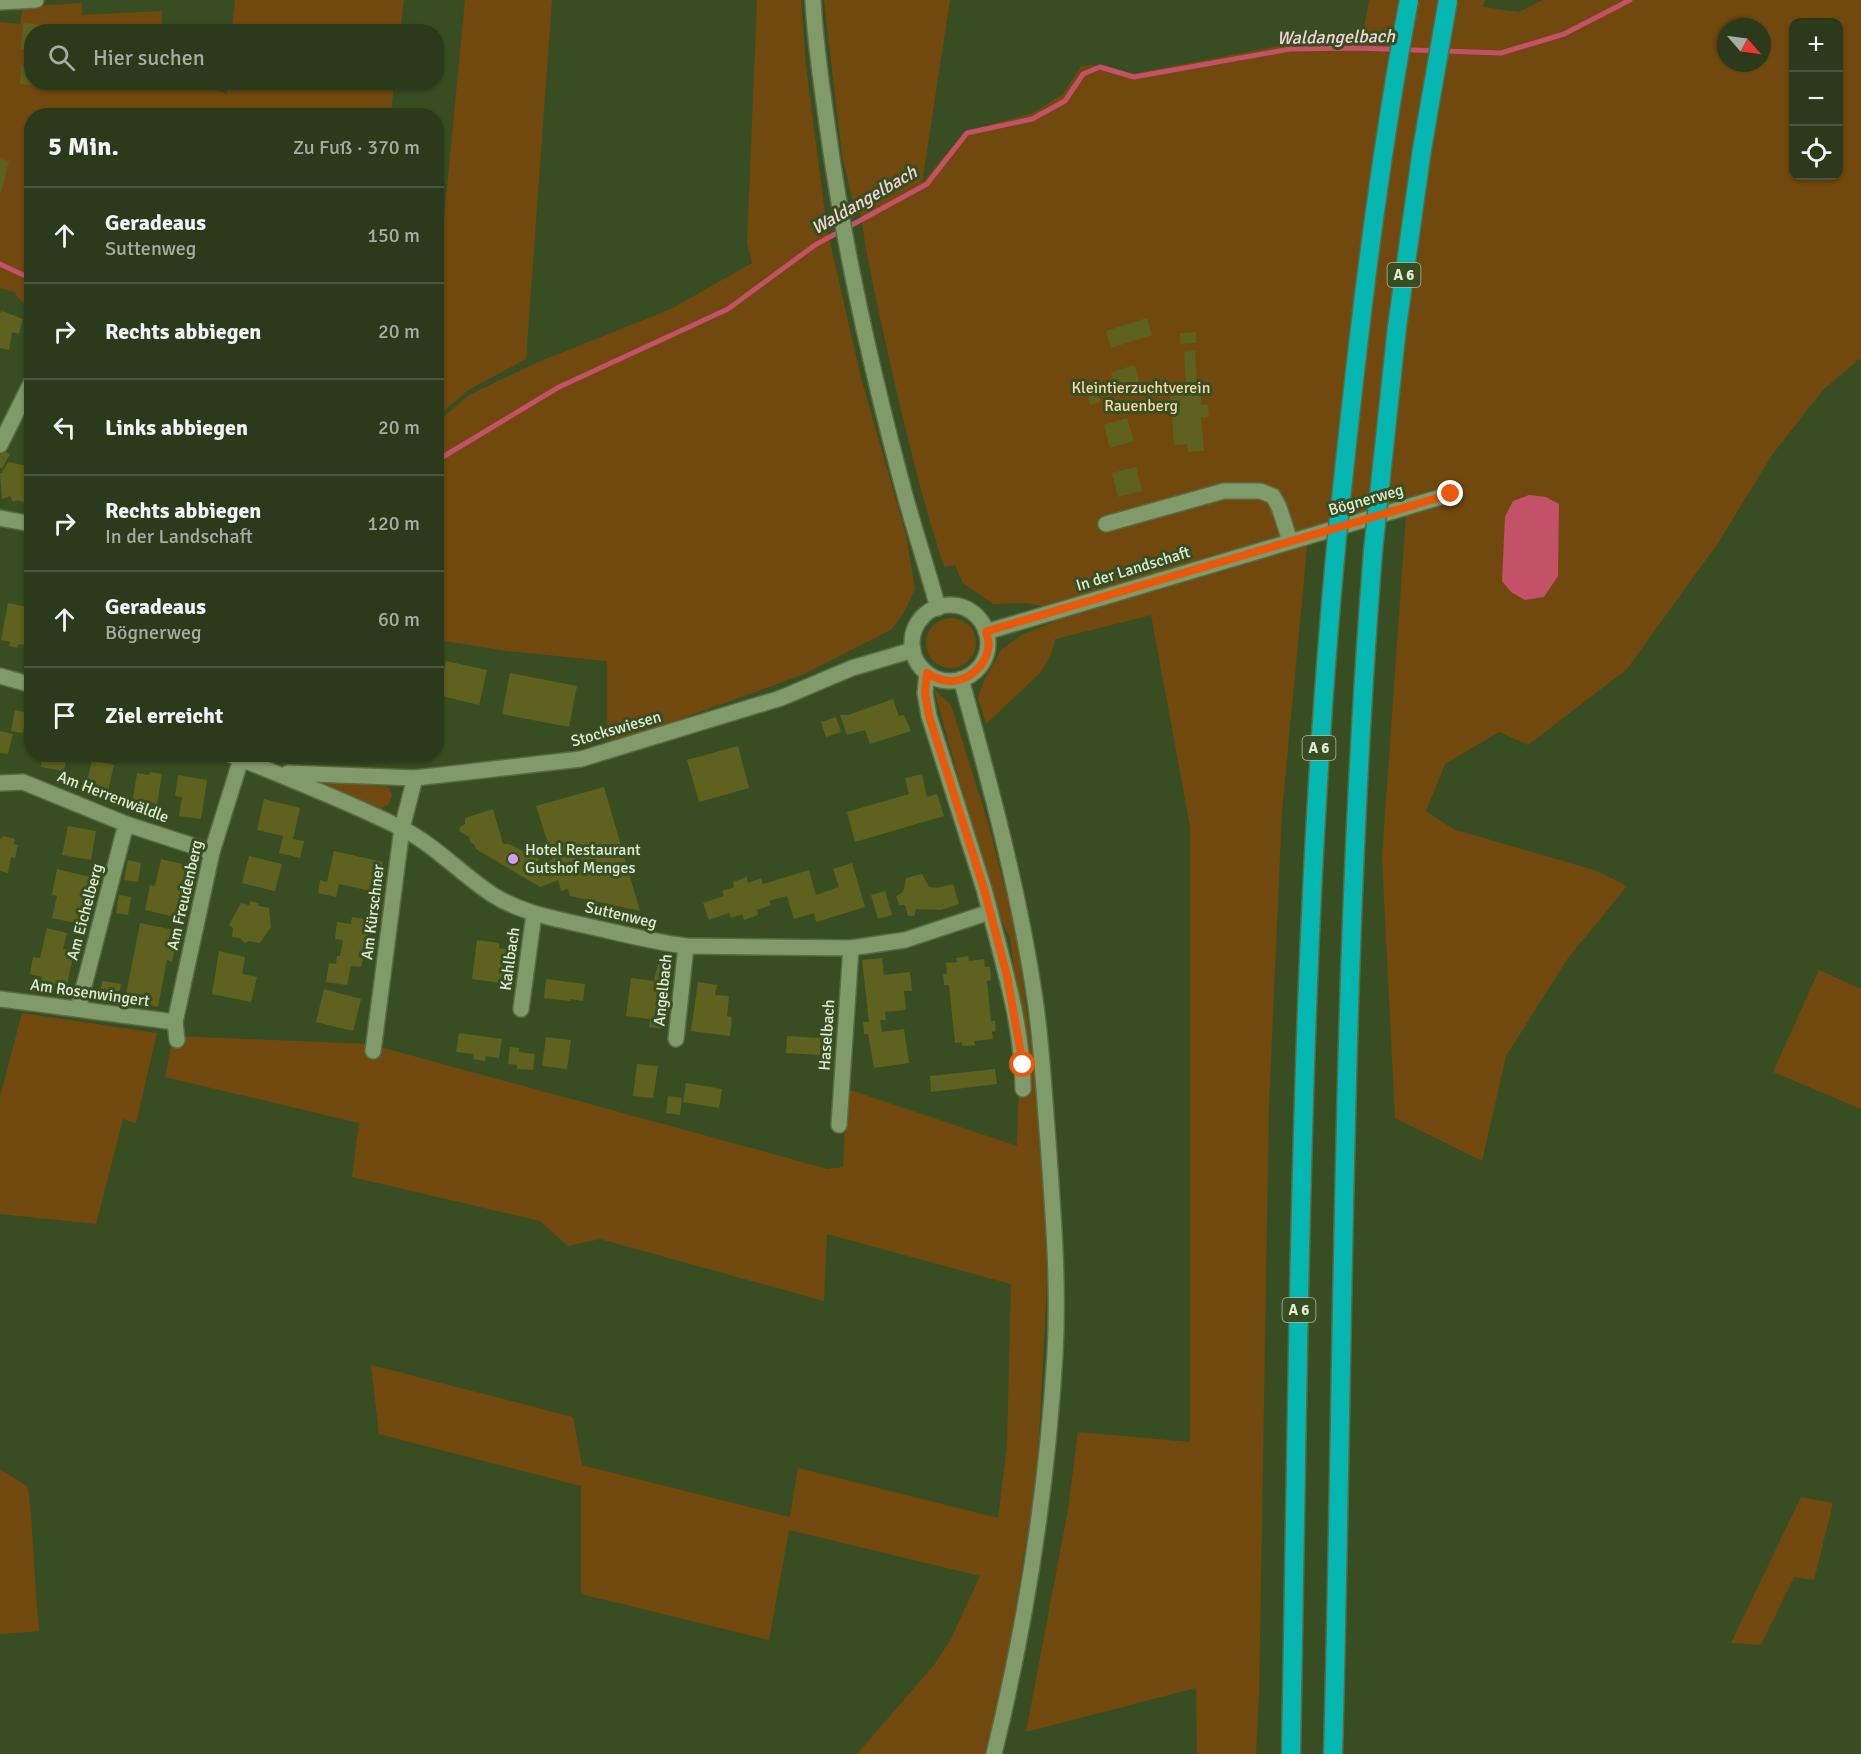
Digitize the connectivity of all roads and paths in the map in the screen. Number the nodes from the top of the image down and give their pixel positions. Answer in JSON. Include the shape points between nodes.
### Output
{"nodes":[{"id":1,"x":36,"y":0,"type":"edge"},
{"id":2,"x":813,"y":0,"type":"edge"},
{"id":3,"x":1409,"y":0,"type":"edge"},
{"id":4,"x":1448,"y":0,"type":"edge"},
{"id":5,"x":0,"y":2,"type":"edge"},
{"id":6,"x":24,"y":397,"type":"edge"},
{"id":7,"x":0,"y":445,"type":"edge"},
{"id":8,"x":1451,"y":494,"type":"dead end"},
{"id":9,"x":0,"y":518,"type":"edge"},
{"id":10,"x":24,"y":522,"type":"edge"},
{"id":11,"x":1106,"y":524,"type":"dead end"},
{"id":12,"x":1290,"y":541,"type":"junction"},
{"id":13,"x":938,"y":608,"type":"junction"},
{"id":14,"x":986,"y":632,"type":"junction"},
{"id":15,"x":913,"y":650,"type":"junction"},
{"id":16,"x":927,"y":673,"type":"junction"},
{"id":17,"x":0,"y":676,"type":"edge"},
{"id":18,"x":961,"y":679,"type":"junction"},
{"id":19,"x":24,"y":683,"type":"edge"},
{"id":20,"x":234,"y":762,"type":"edge"},
{"id":21,"x":249,"y":762,"type":"edge"},
{"id":22,"x":279,"y":773,"type":"junction"},
{"id":23,"x":415,"y":778,"type":"junction"},
{"id":24,"x":0,"y":783,"type":"edge"},
{"id":25,"x":126,"y":824,"type":"junction"},
{"id":26,"x":402,"y":828,"type":"junction"},
{"id":27,"x":212,"y":852,"type":"junction"},
{"id":28,"x":990,"y":912,"type":"junction"},
{"id":29,"x":534,"y":914,"type":"junction"},
{"id":30,"x":686,"y":946,"type":"junction"},
{"id":31,"x":851,"y":948,"type":"junction"},
{"id":32,"x":0,"y":999,"type":"edge"},
{"id":33,"x":78,"y":1009,"type":"junction"},
{"id":34,"x":520,"y":1009,"type":"dead end"},
{"id":35,"x":175,"y":1022,"type":"junction"},
{"id":36,"x":676,"y":1039,"type":"dead end"},
{"id":37,"x":177,"y":1040,"type":"dead end"},
{"id":38,"x":373,"y":1052,"type":"dead end"},
{"id":39,"x":1023,"y":1089,"type":"dead end"},
{"id":40,"x":838,"y":1125,"type":"dead end"},
{"id":41,"x":994,"y":1754,"type":"edge"},
{"id":42,"x":1291,"y":1754,"type":"edge"},
{"id":43,"x":1333,"y":1754,"type":"edge"}],
"edges":[{"from":1,"to":5,"type":"street"},
{"from":2,"to":13,"type":"street","via":[[815,40],[853,284],[906,500]]},
{"from":3,"to":42,"type":"highway","number":"A 6","bridge":true,"via":[[1360,321],[1322,705],[1311,878],[1303,1124]]},
{"from":4,"to":43,"type":"highway","number":"A 6","bridge":true,"via":[[1397,327],[1373,551],[1360,740],[1349,962]]},
{"from":6,"to":7,"type":"street"},
{"from":8,"to":12,"type":"street","name":"Bögnerweg"},
{"from":9,"to":10,"type":"street"},
{"from":11,"to":12,"type":"street","via":[[1224,491],[1260,491],[1273,496],[1280,507]]},
{"from":12,"to":14,"type":"street","name":"In der Landschaft"},
{"from":13,"to":14,"type":"street","via":[[964,608],[975,615]]},
{"from":13,"to":15,"type":"street","via":[[921,620]]},
{"from":14,"to":18,"type":"street","via":[[988,650],[983,662],[975,672]]},
{"from":15,"to":16,"type":"street"},
{"from":15,"to":23,"type":"street","name":"Stockswiesen","via":[[852,668],[781,698],[581,759]]},
{"from":16,"to":18,"type":"street","via":[[938,680]]},
{"from":16,"to":28,"type":"street","via":[[929,716]]},
{"from":17,"to":19,"type":"street"},
{"from":18,"to":41,"type":"street","via":[[1017,899],[1035,1000],[1056,1258],[1055,1354],[1046,1468],[1015,1666]]},
{"from":20,"to":27,"type":"street","name":"Am Freudenberg"},
{"from":21,"to":22,"type":"street"},
{"from":22,"to":23,"type":"street","name":"Stockswiesen"},
{"from":22,"to":26,"type":"street","name":"Suttenweg"},
{"from":23,"to":26,"type":"street","name":"Am Kürschner"},
{"from":24,"to":25,"type":"street","name":"Am Herrenwäldle","via":[[23,782]]},
{"from":25,"to":27,"type":"street","name":"Am Herrenwäldle"},
{"from":25,"to":33,"type":"street","name":"Am Eichelberg"},
{"from":26,"to":29,"type":"street","name":"Suttenweg","via":[[493,895]]},
{"from":26,"to":38,"type":"street","name":"Am Kürschner"},
{"from":27,"to":35,"type":"street","name":"Am Freudenberg"},
{"from":28,"to":31,"type":"street","name":"Suttenweg","via":[[905,940]]},
{"from":28,"to":39,"type":"street","via":[[1007,976],[1023,1065]]},
{"from":29,"to":30,"type":"street","name":"Suttenweg"},
{"from":29,"to":34,"type":"street","name":"Kahlbach"},
{"from":30,"to":31,"type":"street","name":"Suttenweg"},
{"from":30,"to":36,"type":"street","name":"Angelbach"},
{"from":31,"to":40,"type":"street","name":"Haselbach"},
{"from":32,"to":33,"type":"street","name":"Am Rosenwingert"},
{"from":33,"to":35,"type":"street","name":"Am Rosenwingert"},
{"from":35,"to":37,"type":"street","name":"Am Freudenberg"}]}
